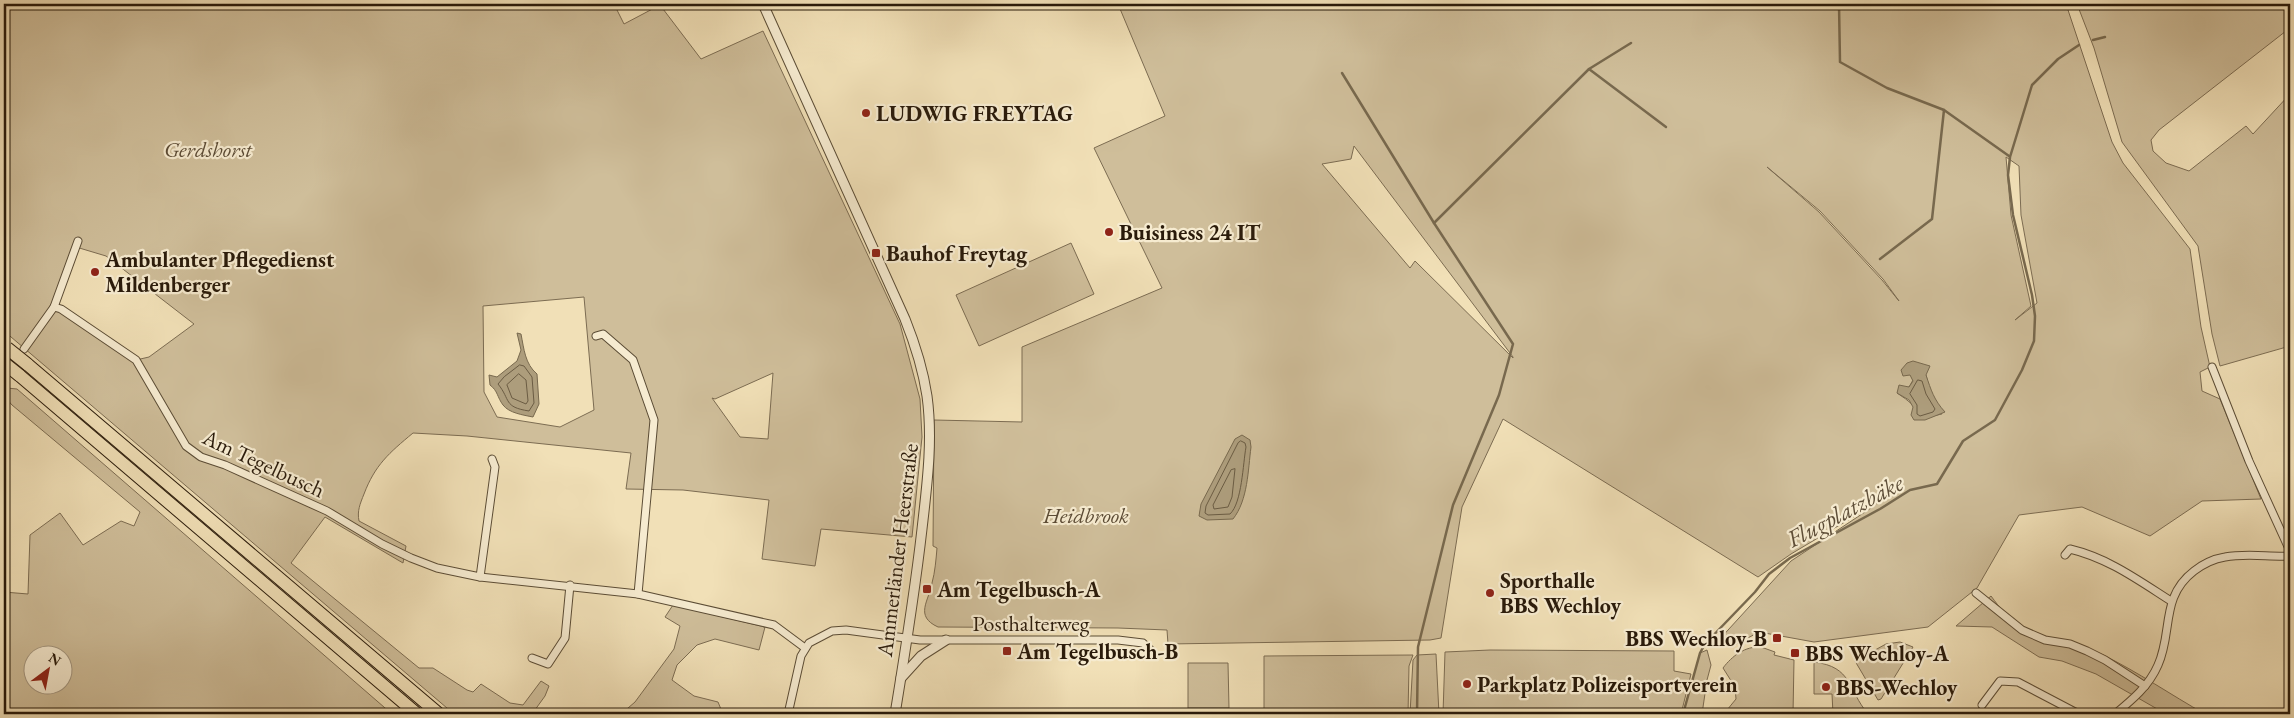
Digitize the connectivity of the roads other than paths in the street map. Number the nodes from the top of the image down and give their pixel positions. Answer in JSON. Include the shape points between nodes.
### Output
{"nodes":[{"id":1,"x":763,"y":4,"type":"edge"},
{"id":2,"x":78,"y":241,"type":"dead end"},
{"id":3,"x":54,"y":307,"type":"junction"},
{"id":4,"x":596,"y":336,"type":"dead end"},
{"id":5,"x":5,"y":346,"type":"edge"},
{"id":6,"x":24,"y":349,"type":"dead end"},
{"id":7,"x":4,"y":363,"type":"edge"},
{"id":8,"x":2212,"y":367,"type":"dead end"},
{"id":9,"x":492,"y":459,"type":"dead end"},
{"id":10,"x":2290,"y":550,"type":"edge"},
{"id":11,"x":2065,"y":555,"type":"dead end"},
{"id":12,"x":2290,"y":556,"type":"edge"},
{"id":13,"x":480,"y":577,"type":"junction"},
{"id":14,"x":570,"y":586,"type":"junction"},
{"id":15,"x":1976,"y":593,"type":"dead end"},
{"id":16,"x":638,"y":594,"type":"junction"},
{"id":17,"x":2172,"y":601,"type":"junction"},
{"id":18,"x":906,"y":639,"type":"junction"},
{"id":19,"x":946,"y":640,"type":"junction"},
{"id":20,"x":805,"y":648,"type":"junction"},
{"id":21,"x":1153,"y":652,"type":"dead end"},
{"id":22,"x":532,"y":658,"type":"dead end"},
{"id":23,"x":900,"y":678,"type":"junction"},
{"id":24,"x":2145,"y":686,"type":"junction"},
{"id":25,"x":1982,"y":705,"type":"dead end"},
{"id":26,"x":417,"y":714,"type":"edge"},
{"id":27,"x":439,"y":714,"type":"edge"},
{"id":28,"x":788,"y":714,"type":"edge"},
{"id":29,"x":895,"y":714,"type":"edge"},
{"id":30,"x":2080,"y":714,"type":"edge"},
{"id":31,"x":2116,"y":714,"type":"edge"}],
"edges":[{"from":1,"to":18,"type":"street","name":"Ammerländer Heerstraße","via":[[905,319],[922,372],[929,413],[929,457],[919,557]]},
{"from":2,"to":3,"type":"street"},
{"from":3,"to":6,"type":"street"},
{"from":3,"to":13,"type":"street","name":"Am Tegelbusch","via":[[136,360],[186,446],[201,457],[327,511],[411,558],[437,568]]},
{"from":4,"to":16,"type":"street","via":[[603,334],[633,360],[654,420]]},
{"from":5,"to":27,"type":"highway","bridge":true},
{"from":7,"to":26,"type":"highway","bridge":true},
{"from":8,"to":10,"type":"street","via":[[2249,461]]},
{"from":9,"to":13,"type":"street","via":[[496,467]]},
{"from":11,"to":17,"type":"street","via":[[2070,549],[2092,554],[2118,566]]},
{"from":12,"to":17,"type":"street","via":[[2218,558],[2190,574]]},
{"from":13,"to":14,"type":"street","name":"Am Tegelbusch"},
{"from":14,"to":16,"type":"street","name":"Am Tegelbusch"},
{"from":14,"to":22,"type":"street","via":[[565,638],[548,664]]},
{"from":15,"to":24,"type":"street","via":[[2022,630],[2087,651]]},
{"from":16,"to":20,"type":"street","name":"Am Tegelbusch","via":[[774,625]]},
{"from":17,"to":24,"type":"street","via":[[2160,660]]},
{"from":18,"to":19,"type":"street","name":"Posthalterweg"},
{"from":18,"to":20,"type":"street","via":[[838,630],[818,636]]},
{"from":18,"to":23,"type":"street","name":"Ammerländer Heerstraße"},
{"from":19,"to":21,"type":"street","name":"Posthalterweg","via":[[1118,640],[1143,643]]},
{"from":19,"to":23,"type":"street","via":[[921,656]]},
{"from":20,"to":28,"type":"street","via":[[798,664]]},
{"from":23,"to":29,"type":"street","name":"Ammerländer Heerstraße"},
{"from":24,"to":31,"type":"street"},
{"from":25,"to":30,"type":"street","via":[[2000,681],[2018,682]]}]}
